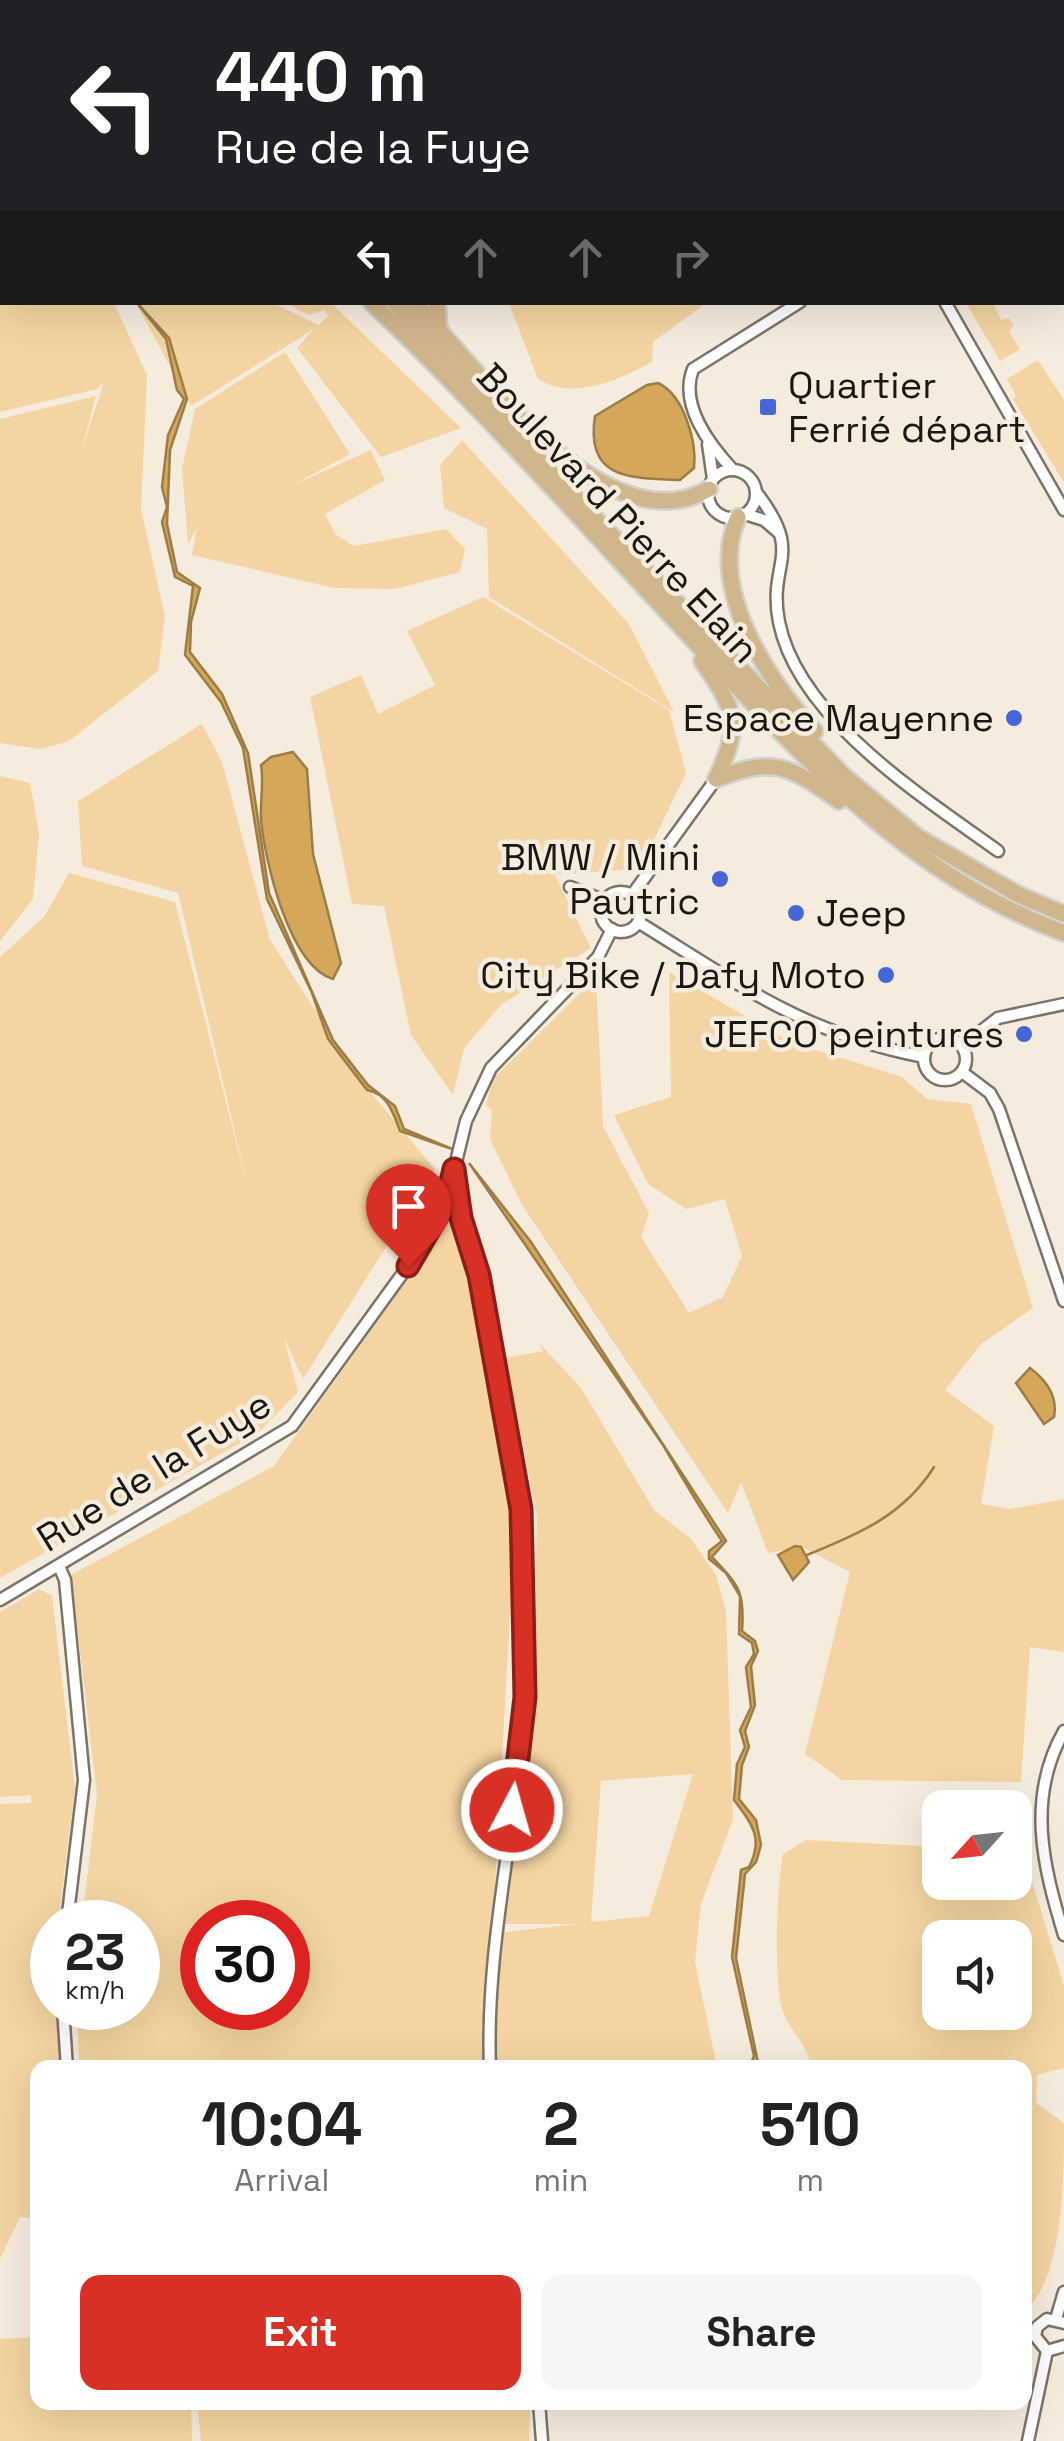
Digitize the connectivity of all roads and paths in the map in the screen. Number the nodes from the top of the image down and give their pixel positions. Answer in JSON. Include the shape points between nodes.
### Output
{"nodes":[{"id":1,"x":375,"y":305,"type":"edge"},
{"id":2,"x":397,"y":305,"type":"edge"},
{"id":3,"x":417,"y":305,"type":"edge"},
{"id":4,"x":437,"y":305,"type":"edge"},
{"id":5,"x":795,"y":305,"type":"edge"},
{"id":6,"x":948,"y":305,"type":"edge"},
{"id":7,"x":439,"y":328,"type":"junction"},
{"id":8,"x":708,"y":438,"type":"junction"},
{"id":9,"x":733,"y":470,"type":"junction"},
{"id":10,"x":711,"y":484,"type":"junction"},
{"id":11,"x":756,"y":492,"type":"junction"},
{"id":12,"x":1064,"y":510,"type":"edge"},
{"id":13,"x":741,"y":515,"type":"junction"},
{"id":14,"x":783,"y":536,"type":"junction"},
{"id":15,"x":678,"y":624,"type":"junction"},
{"id":16,"x":716,"y":779,"type":"junction"},
{"id":17,"x":883,"y":832,"type":"junction"},
{"id":18,"x":937,"y":848,"type":"junction"},
{"id":19,"x":998,"y":850,"type":"dead end"},
{"id":20,"x":570,"y":887,"type":"dead end"},
{"id":21,"x":632,"y":895,"type":"junction"},
{"id":22,"x":605,"y":901,"type":"junction"},
{"id":23,"x":1064,"y":914,"type":"edge"},
{"id":24,"x":638,"y":922,"type":"junction"},
{"id":25,"x":612,"y":929,"type":"junction"},
{"id":26,"x":1064,"y":933,"type":"edge"},
{"id":27,"x":1064,"y":1004,"type":"edge"},
{"id":28,"x":962,"y":1046,"type":"junction"},
{"id":29,"x":924,"y":1057,"type":"junction"},
{"id":30,"x":962,"y":1072,"type":"junction"},
{"id":31,"x":454,"y":1169,"type":"junction"},
{"id":32,"x":1064,"y":1301,"type":"edge"},
{"id":33,"x":60,"y":1566,"type":"junction"},
{"id":34,"x":0,"y":1600,"type":"edge"},
{"id":35,"x":1064,"y":1731,"type":"edge"},
{"id":36,"x":70,"y":1900,"type":"edge"},
{"id":37,"x":1064,"y":1935,"type":"edge"},
{"id":38,"x":65,"y":2030,"type":"edge"},
{"id":39,"x":67,"y":2060,"type":"edge"},
{"id":40,"x":490,"y":2060,"type":"edge"},
{"id":41,"x":1064,"y":2292,"type":"edge"},
{"id":42,"x":1060,"y":2321,"type":"edge"},
{"id":43,"x":1032,"y":2328,"type":"edge"},
{"id":44,"x":1032,"y":2333,"type":"edge"},
{"id":45,"x":1064,"y":2346,"type":"edge"},
{"id":46,"x":1047,"y":2351,"type":"junction"},
{"id":47,"x":539,"y":2410,"type":"edge"},
{"id":48,"x":542,"y":2441,"type":"edge"},
{"id":49,"x":1028,"y":2441,"type":"edge"}],
"edges":[{"from":1,"to":15,"type":"main road","name":"Boulevard Pierre Elain"},
{"from":2,"to":18,"type":"main road","name":"Boulevard Pierre Elain","via":[[844,776]]},
{"from":3,"to":7,"type":"main road"},
{"from":4,"to":7,"type":"main road"},
{"from":5,"to":8,"type":"street","via":[[693,369],[688,390]]},
{"from":6,"to":12,"type":"street"},
{"from":7,"to":10,"type":"main road","via":[[572,466],[600,483],[659,501],[695,497]]},
{"from":8,"to":9,"type":"street"},
{"from":8,"to":10,"type":"street"},
{"from":9,"to":10,"type":"street"},
{"from":9,"to":11,"type":"street","via":[[751,479]]},
{"from":10,"to":13,"type":"street","via":[[713,508],[724,516]]},
{"from":11,"to":13,"type":"street"},
{"from":11,"to":14,"type":"street"},
{"from":13,"to":14,"type":"street","via":[[764,520]]},
{"from":13,"to":18,"type":"main road","via":[[727,551],[736,601],[776,684]]},
{"from":14,"to":19,"type":"street","via":[[776,604],[798,670],[881,763]]},
{"from":15,"to":16,"type":"main road","via":[[735,718],[733,742]]},
{"from":15,"to":17,"type":"main road","name":"Boulevard Pierre Elain"},
{"from":16,"to":17,"type":"main road","via":[[749,766],[780,765]]},
{"from":16,"to":21,"type":"street"},
{"from":17,"to":26,"type":"main road","name":"Boulevard Pierre Elain","via":[[960,884]]},
{"from":18,"to":23,"type":"main road","name":"Boulevard Pierre Elain"},
{"from":20,"to":22,"type":"street"},
{"from":21,"to":22,"type":"street","via":[[614,893]]},
{"from":21,"to":24,"type":"street","via":[[641,910]]},
{"from":22,"to":25,"type":"street","via":[[603,920]]},
{"from":24,"to":25,"type":"street","via":[[629,930]]},
{"from":24,"to":29,"type":"street","via":[[798,1020]]},
{"from":25,"to":31,"type":"street","name":"Rue de la Fuye","via":[[598,957],[491,1068],[466,1121]]},
{"from":27,"to":28,"type":"street","via":[[998,1018]]},
{"from":28,"to":29,"type":"street","via":[[938,1039]]},
{"from":28,"to":30,"type":"street"},
{"from":29,"to":30,"type":"street","via":[[938,1079]]},
{"from":30,"to":32,"type":"street","via":[[999,1109]]},
{"from":31,"to":33,"type":"street","name":"Rue de la Fuye","via":[[447,1199],[408,1266],[292,1426]]},
{"from":31,"to":40,"type":"street","via":[[521,1509],[525,1697]]},
{"from":33,"to":34,"type":"street","name":"Rue de la Fuye"},
{"from":33,"to":36,"type":"street","via":[[84,1780]]},
{"from":35,"to":37,"type":"street","via":[[1046,1772],[1040,1837]]},
{"from":38,"to":39,"type":"street"},
{"from":41,"to":42,"type":"street"},
{"from":42,"to":43,"type":"street"},
{"from":44,"to":46,"type":"street"},
{"from":45,"to":46,"type":"street"},
{"from":46,"to":49,"type":"street"},
{"from":47,"to":48,"type":"street"}]}
